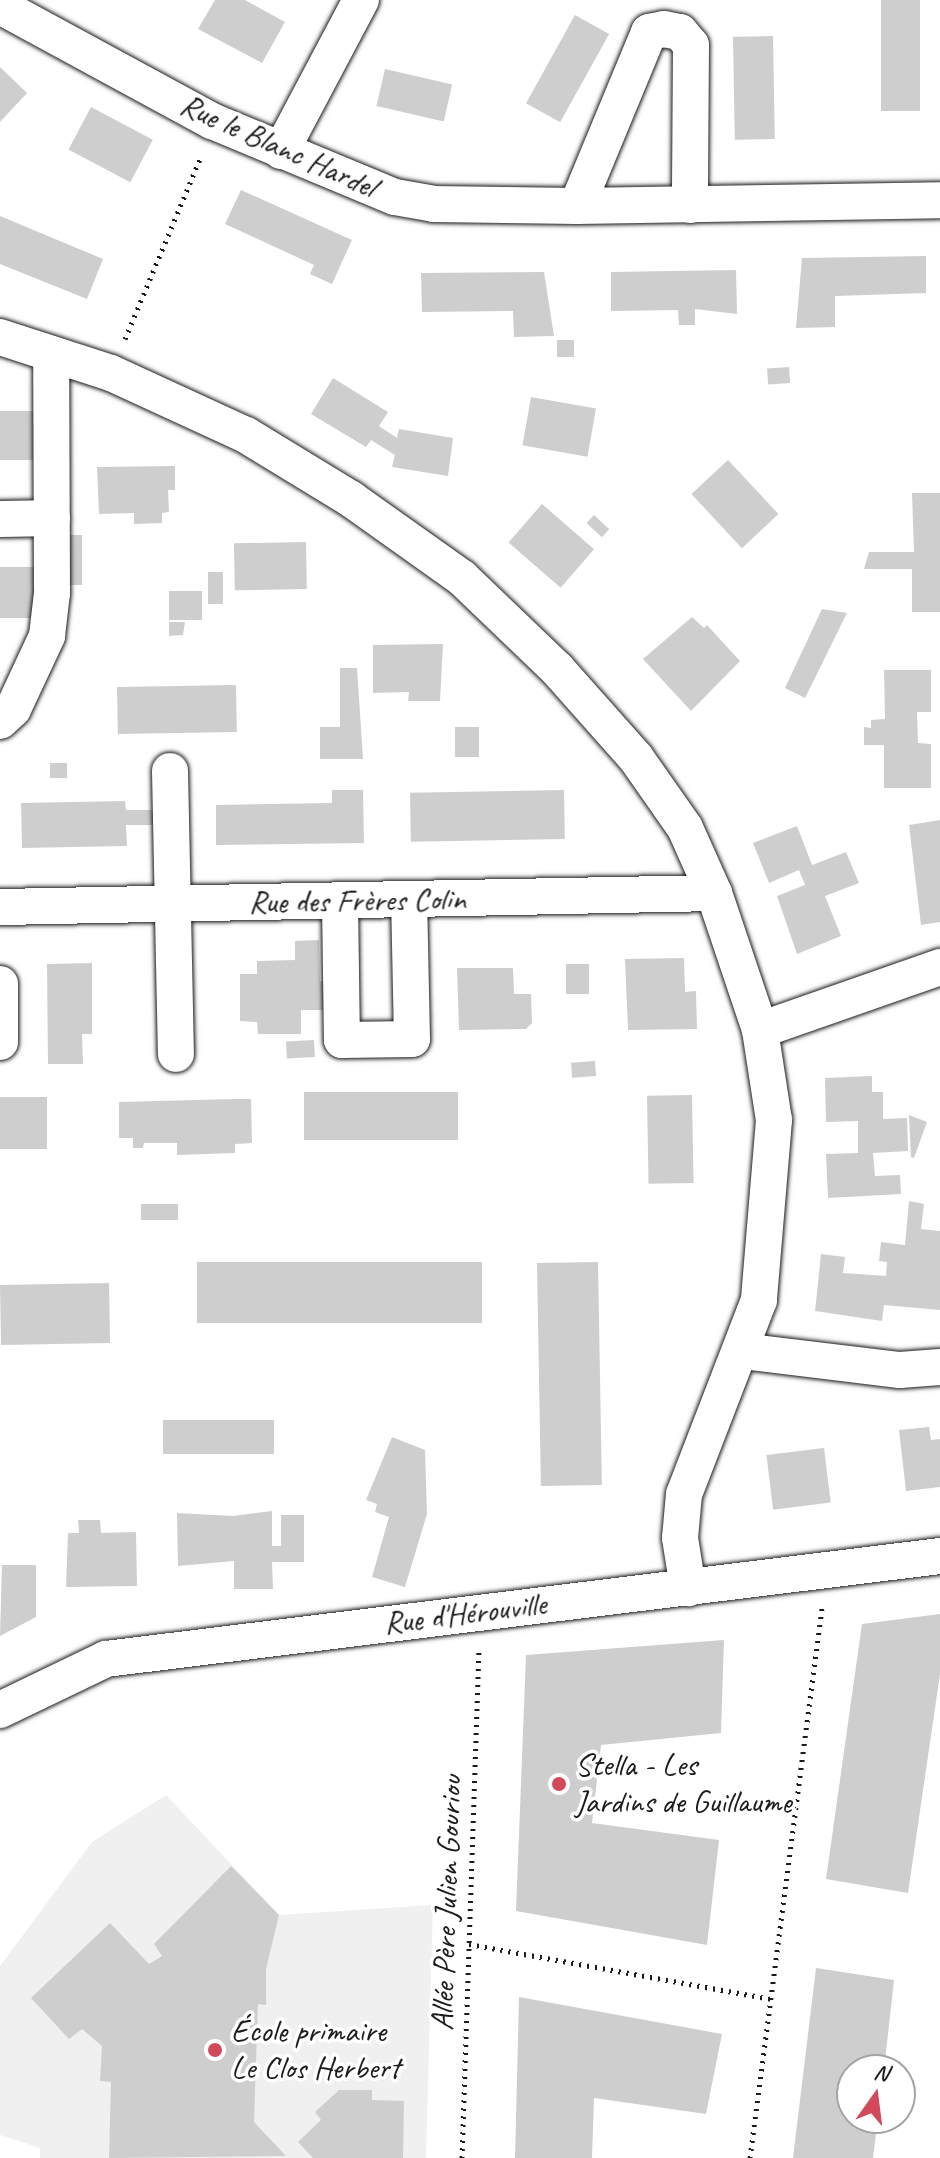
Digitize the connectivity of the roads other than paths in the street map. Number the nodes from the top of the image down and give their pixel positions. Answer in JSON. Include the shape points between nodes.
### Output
{"nodes":[{"id":1,"x":361,"y":0,"type":"edge"},
{"id":2,"x":0,"y":6,"type":"edge"},
{"id":3,"x":281,"y":151,"type":"junction"},
{"id":4,"x":940,"y":200,"type":"edge"},
{"id":5,"x":690,"y":205,"type":"junction"},
{"id":6,"x":577,"y":206,"type":"junction"},
{"id":7,"x":0,"y":337,"type":"edge"},
{"id":8,"x":51,"y":354,"type":"junction"},
{"id":9,"x":52,"y":518,"type":"junction"},
{"id":10,"x":0,"y":519,"type":"edge"},
{"id":11,"x":0,"y":721,"type":"edge"},
{"id":12,"x":170,"y":771,"type":"dead end"},
{"id":13,"x":714,"y":893,"type":"junction"},
{"id":14,"x":409,"y":900,"type":"junction"},
{"id":15,"x":340,"y":901,"type":"junction"},
{"id":16,"x":173,"y":904,"type":"junction"},
{"id":17,"x":0,"y":907,"type":"edge"},
{"id":18,"x":940,"y":967,"type":"edge"},
{"id":19,"x":0,"y":984,"type":"edge"},
{"id":20,"x":760,"y":1030,"type":"junction"},
{"id":21,"x":0,"y":1042,"type":"edge"},
{"id":22,"x":176,"y":1054,"type":"dead end"},
{"id":23,"x":742,"y":1351,"type":"junction"},
{"id":24,"x":940,"y":1367,"type":"edge"},
{"id":25,"x":940,"y":1556,"type":"edge"},
{"id":26,"x":688,"y":1588,"type":"junction"},
{"id":27,"x":0,"y":1710,"type":"edge"}],
"edges":[{"from":1,"to":3,"type":"street"},
{"from":2,"to":3,"type":"street","name":"Rue le Blanc Hardel","via":[[212,121]]},
{"from":3,"to":6,"type":"street","name":"Rue le Blanc Hardel","via":[[350,182],[433,204]]},
{"from":4,"to":5,"type":"street","name":"Rue le Blanc Hardel"},
{"from":5,"to":6,"type":"street","name":"Rue le Blanc Hardel"},
{"from":5,"to":6,"type":"street","via":[[691,45],[680,32],[664,29],[649,32]]},
{"from":7,"to":8,"type":"street"},
{"from":8,"to":9,"type":"street"},
{"from":8,"to":13,"type":"street","via":[[111,373],[246,435],[351,499],[462,578],[557,669],[636,758],[685,828]]},
{"from":9,"to":10,"type":"street"},
{"from":9,"to":11,"type":"street","via":[[47,636],[19,699]]},
{"from":12,"to":16,"type":"street"},
{"from":13,"to":14,"type":"street","name":"Rue des Frères Colin"},
{"from":13,"to":20,"type":"street"},
{"from":14,"to":15,"type":"street","name":"Rue des Frères Colin"},
{"from":14,"to":15,"type":"street","via":[[412,1039],[356,1040],[342,1040]]},
{"from":15,"to":16,"type":"street","name":"Rue des Frères Colin"},
{"from":16,"to":17,"type":"street","name":"Rue des Frères Colin"},
{"from":16,"to":22,"type":"street"},
{"from":18,"to":20,"type":"street"},
{"from":19,"to":21,"type":"street"},
{"from":20,"to":23,"type":"street","via":[[774,1120],[771,1191],[759,1300]]},
{"from":23,"to":24,"type":"street","via":[[900,1370]]},
{"from":23,"to":26,"type":"street","via":[[684,1494],[680,1538]]},
{"from":25,"to":26,"type":"street","name":"Rue d'Hérouville"},
{"from":26,"to":27,"type":"street","name":"Rue d'Hérouville","via":[[106,1659]]}]}
